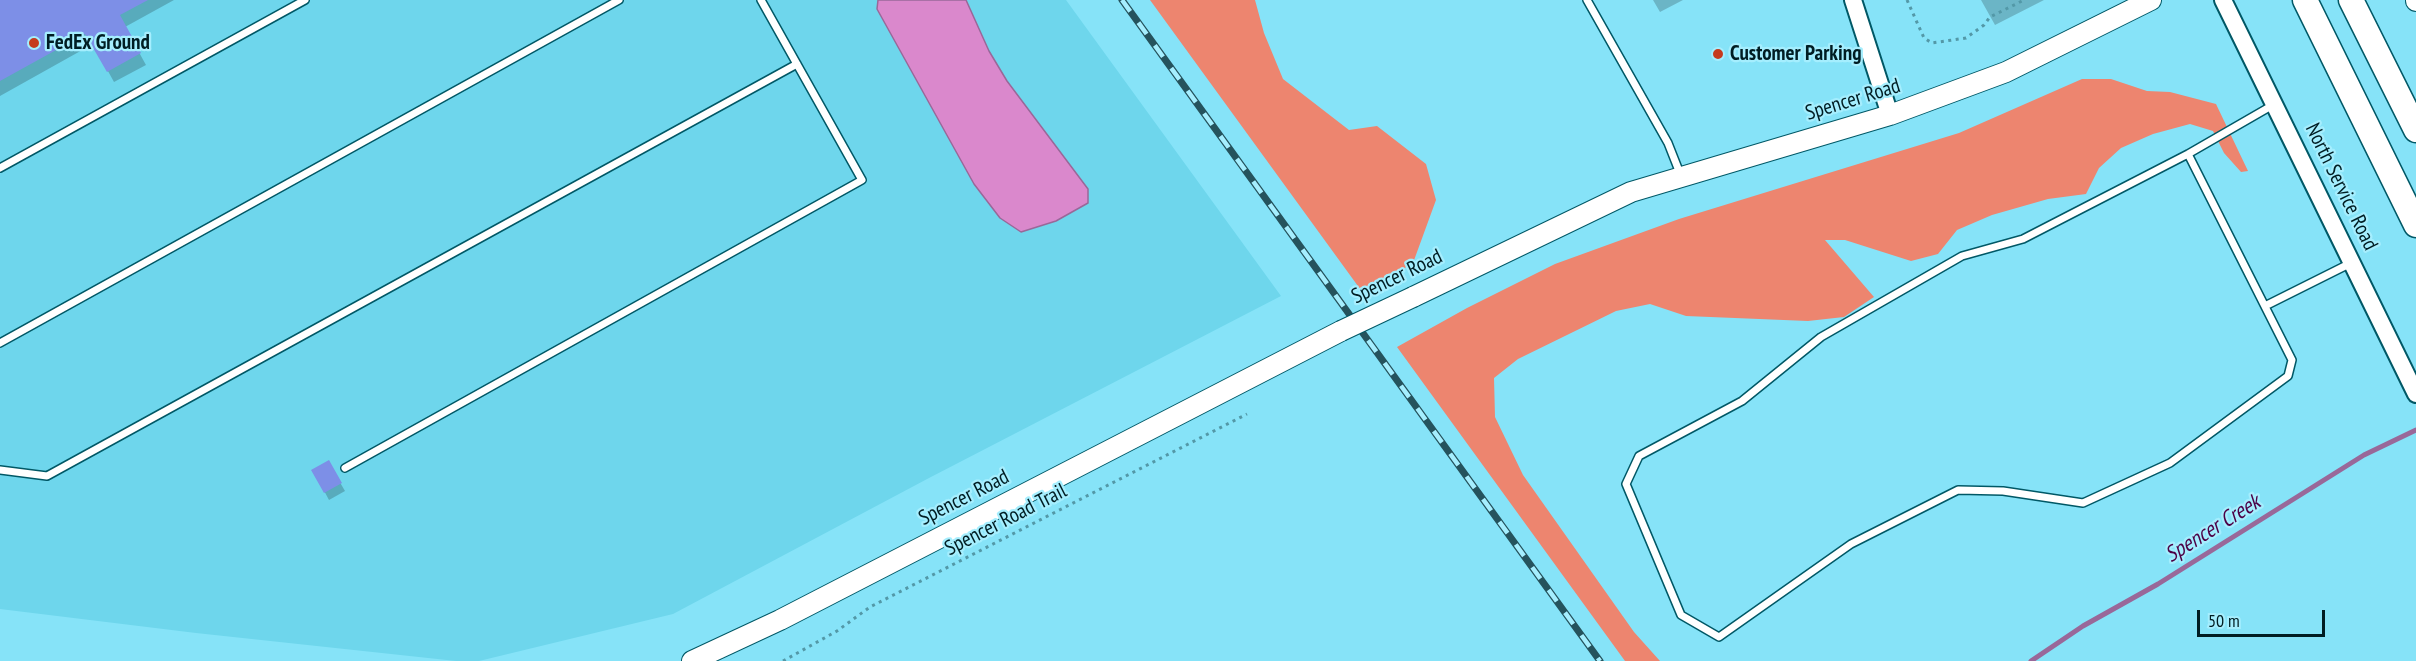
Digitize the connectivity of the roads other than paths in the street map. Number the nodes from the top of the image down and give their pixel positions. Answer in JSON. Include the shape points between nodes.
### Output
{"nodes":[{"id":1,"x":305,"y":0,"type":"edge"},
{"id":2,"x":619,"y":0,"type":"edge"},
{"id":3,"x":761,"y":0,"type":"edge"},
{"id":4,"x":1587,"y":0,"type":"edge"},
{"id":5,"x":1853,"y":0,"type":"edge"},
{"id":6,"x":2151,"y":0,"type":"edge"},
{"id":7,"x":2223,"y":0,"type":"edge"},
{"id":8,"x":2305,"y":0,"type":"edge"},
{"id":9,"x":2351,"y":0,"type":"edge"},
{"id":10,"x":797,"y":64,"type":"junction"},
{"id":11,"x":2275,"y":104,"type":"junction"},
{"id":12,"x":1890,"y":115,"type":"junction"},
{"id":13,"x":2416,"y":130,"type":"edge"},
{"id":14,"x":2188,"y":154,"type":"junction"},
{"id":15,"x":0,"y":168,"type":"edge"},
{"id":16,"x":1681,"y":176,"type":"junction"},
{"id":17,"x":2416,"y":225,"type":"edge"},
{"id":18,"x":2352,"y":262,"type":"junction"},
{"id":19,"x":2265,"y":306,"type":"junction"},
{"id":20,"x":0,"y":343,"type":"edge"},
{"id":21,"x":2414,"y":391,"type":"edge"},
{"id":22,"x":345,"y":468,"type":"dead end"},
{"id":23,"x":0,"y":470,"type":"edge"},
{"id":24,"x":692,"y":661,"type":"edge"}],
"edges":[{"from":1,"to":15,"type":"lane"},
{"from":2,"to":20,"type":"lane"},
{"from":3,"to":10,"type":"lane"},
{"from":4,"to":16,"type":"lane","via":[[1668,143]]},
{"from":5,"to":12,"type":"street"},
{"from":6,"to":12,"type":"main road","name":"Spencer Road","via":[[2006,72]]},
{"from":7,"to":11,"type":"street","name":"North Service Road"},
{"from":8,"to":17,"type":"highway"},
{"from":9,"to":13,"type":"highway"},
{"from":10,"to":22,"type":"lane","via":[[862,180]]},
{"from":10,"to":23,"type":"lane","via":[[47,476]]},
{"from":11,"to":14,"type":"lane"},
{"from":11,"to":18,"type":"street","name":"North Service Road"},
{"from":12,"to":16,"type":"main road","name":"Spencer Road"},
{"from":14,"to":19,"type":"lane"},
{"from":14,"to":19,"type":"lane","via":[[2023,238],[1962,256],[1821,337],[1742,401],[1639,456],[1626,484],[1681,615],[1719,638],[1851,544],[1958,490],[2003,491],[2083,503],[2170,463],[2288,376],[2292,360]]},
{"from":16,"to":24,"type":"main road","name":"Spencer Road","bridge":true,"via":[[1591,210],[1341,331],[780,620]]},
{"from":18,"to":19,"type":"lane"},
{"from":18,"to":21,"type":"street","name":"North Service Road"}]}
